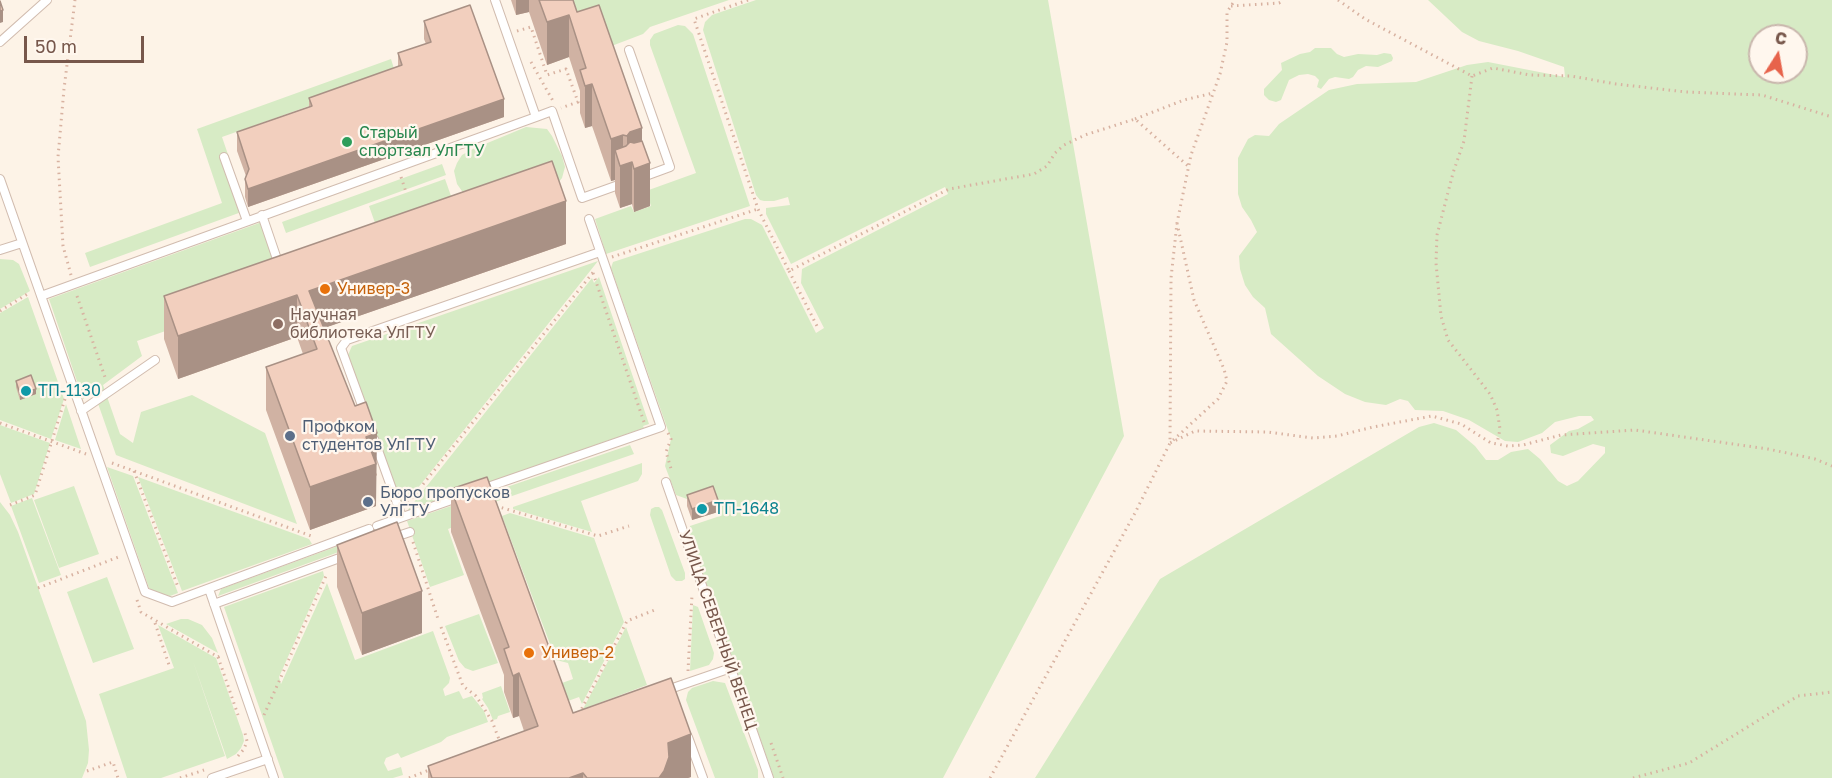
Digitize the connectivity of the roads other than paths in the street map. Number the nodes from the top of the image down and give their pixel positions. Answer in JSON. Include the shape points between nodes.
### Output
{"nodes":[{"id":1,"x":47,"y":0,"type":"edge"},
{"id":2,"x":495,"y":0,"type":"edge"},
{"id":3,"x":0,"y":42,"type":"edge"},
{"id":4,"x":629,"y":50,"type":"dead end"},
{"id":5,"x":536,"y":117,"type":"junction"},
{"id":6,"x":224,"y":157,"type":"dead end"},
{"id":7,"x":0,"y":179,"type":"edge"},
{"id":8,"x":633,"y":180,"type":"edge"},
{"id":9,"x":624,"y":183,"type":"edge"},
{"id":10,"x":262,"y":215,"type":"junction"},
{"id":11,"x":589,"y":219,"type":"dead end"},
{"id":12,"x":247,"y":221,"type":"junction"},
{"id":13,"x":22,"y":243,"type":"junction"},
{"id":14,"x":0,"y":250,"type":"edge"},
{"id":15,"x":602,"y":256,"type":"junction"},
{"id":16,"x":284,"y":278,"type":"edge"},
{"id":17,"x":40,"y":292,"type":"junction"},
{"id":18,"x":155,"y":360,"type":"dead end"},
{"id":19,"x":81,"y":411,"type":"junction"},
{"id":20,"x":368,"y":421,"type":"edge"},
{"id":21,"x":371,"y":432,"type":"edge"},
{"id":22,"x":666,"y":482,"type":"dead end"},
{"id":23,"x":462,"y":496,"type":"junction"},
{"id":24,"x":473,"y":499,"type":"edge"},
{"id":25,"x":402,"y":517,"type":"junction"},
{"id":26,"x":410,"y":532,"type":"road end"},
{"id":27,"x":382,"y":542,"type":"edge"},
{"id":28,"x":354,"y":553,"type":"edge"},
{"id":29,"x":208,"y":589,"type":"junction"},
{"id":30,"x":214,"y":604,"type":"junction"},
{"id":31,"x":731,"y":668,"type":"junction"},
{"id":32,"x":671,"y":689,"type":"junction"},
{"id":33,"x":660,"y":693,"type":"edge"},
{"id":34,"x":675,"y":700,"type":"edge"},
{"id":35,"x":687,"y":734,"type":"edge"},
{"id":36,"x":268,"y":759,"type":"junction"},
{"id":37,"x":212,"y":778,"type":"edge"},
{"id":38,"x":274,"y":778,"type":"edge"},
{"id":39,"x":703,"y":778,"type":"edge"},
{"id":40,"x":769,"y":778,"type":"edge"}],
"edges":[{"from":1,"to":3,"type":"lane"},
{"from":2,"to":5,"type":"lane"},
{"from":4,"to":8,"type":"lane","via":[[670,167]]},
{"from":5,"to":9,"type":"lane","via":[[552,111],[582,198]]},
{"from":5,"to":10,"type":"lane"},
{"from":6,"to":12,"type":"lane"},
{"from":7,"to":13,"type":"lane"},
{"from":10,"to":12,"type":"lane"},
{"from":10,"to":16,"type":"lane"},
{"from":11,"to":15,"type":"lane"},
{"from":12,"to":17,"type":"lane","via":[[73,284]]},
{"from":13,"to":14,"type":"lane"},
{"from":13,"to":17,"type":"lane"},
{"from":15,"to":20,"type":"lane","via":[[347,340],[341,348]]},
{"from":15,"to":23,"type":"lane","via":[[661,428]]},
{"from":17,"to":19,"type":"lane"},
{"from":18,"to":19,"type":"lane"},
{"from":19,"to":29,"type":"lane","via":[[145,592],[172,602]]},
{"from":21,"to":25,"type":"lane"},
{"from":22,"to":31,"type":"lane","name":"УЛИЦА СЕВЕРНЫЙ ВЕНЕЦ"},
{"from":23,"to":24,"type":"lane"},
{"from":23,"to":25,"type":"lane"},
{"from":25,"to":29,"type":"lane"},
{"from":26,"to":27,"type":"lane"},
{"from":28,"to":30,"type":"lane"},
{"from":29,"to":30,"type":"lane"},
{"from":30,"to":36,"type":"lane"},
{"from":31,"to":32,"type":"lane"},
{"from":31,"to":40,"type":"lane","name":"УЛИЦА СЕВЕРНЫЙ ВЕНЕЦ"},
{"from":32,"to":33,"type":"lane"},
{"from":32,"to":34,"type":"lane"},
{"from":35,"to":39,"type":"lane"},
{"from":36,"to":37,"type":"lane"},
{"from":36,"to":38,"type":"lane"}]}
